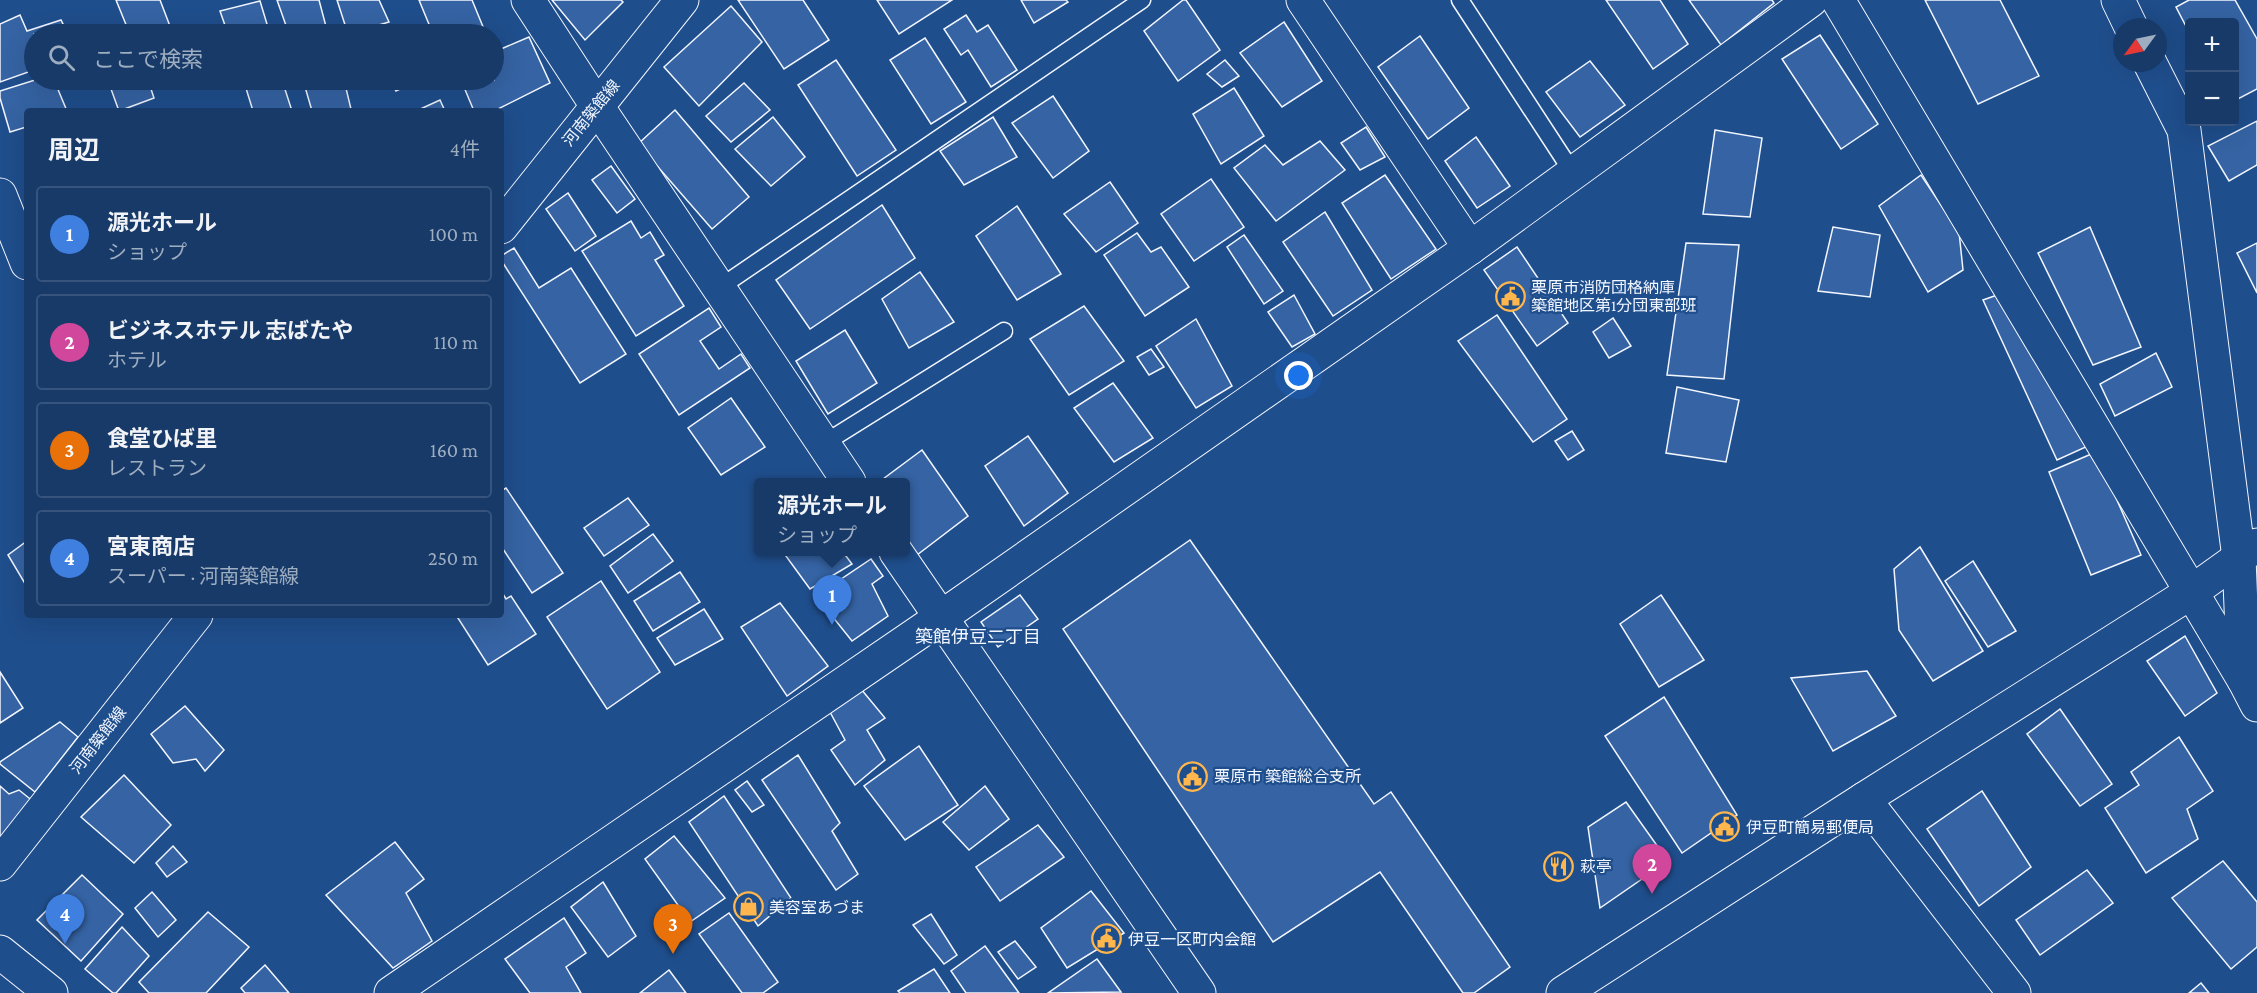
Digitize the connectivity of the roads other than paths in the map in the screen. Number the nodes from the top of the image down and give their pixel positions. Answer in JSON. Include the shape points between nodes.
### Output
{"nodes":[{"id":1,"x":528,"y":0,"type":"edge"},
{"id":2,"x":682,"y":0,"type":"edge"},
{"id":3,"x":1142,"y":0,"type":"edge"},
{"id":4,"x":1303,"y":0,"type":"edge"},
{"id":5,"x":1460,"y":0,"type":"edge"},
{"id":6,"x":1811,"y":0,"type":"edge"},
{"id":7,"x":1838,"y":0,"type":"edge"},
{"id":8,"x":2118,"y":0,"type":"edge"},
{"id":9,"x":2127,"y":18,"type":"edge"},
{"id":10,"x":2155,"y":72,"type":"edge"},
{"id":11,"x":597,"y":106,"type":"junction"},
{"id":12,"x":1574,"y":173,"type":"junction"},
{"id":13,"x":0,"y":195,"type":"edge"},
{"id":14,"x":504,"y":223,"type":"edge"},
{"id":15,"x":1470,"y":248,"type":"junction"},
{"id":16,"x":24,"y":255,"type":"edge"},
{"id":17,"x":719,"y":288,"type":"junction"},
{"id":18,"x":1004,"y":331,"type":"dead end"},
{"id":19,"x":823,"y":444,"type":"junction"},
{"id":20,"x":846,"y":478,"type":"edge"},
{"id":21,"x":2248,"y":551,"type":"edge"},
{"id":22,"x":899,"y":556,"type":"edge"},
{"id":23,"x":2190,"y":593,"type":"junction"},
{"id":24,"x":194,"y":618,"type":"edge"},
{"id":25,"x":940,"y":618,"type":"junction"},
{"id":26,"x":2250,"y":693,"type":"edge"},
{"id":27,"x":1864,"y":799,"type":"junction"},
{"id":28,"x":0,"y":864,"type":"edge"},
{"id":29,"x":0,"y":952,"type":"edge"},
{"id":30,"x":51,"y":993,"type":"edge"},
{"id":31,"x":391,"y":993,"type":"edge"},
{"id":32,"x":1199,"y":993,"type":"edge"},
{"id":33,"x":1563,"y":993,"type":"edge"},
{"id":34,"x":2014,"y":993,"type":"edge"}],
"edges":[{"from":1,"to":11,"type":"street"},
{"from":2,"to":11,"type":"street","name":"河南築館線"},
{"from":3,"to":17,"type":"lane"},
{"from":4,"to":15,"type":"street"},
{"from":5,"to":12,"type":"lane"},
{"from":6,"to":12,"type":"street"},
{"from":7,"to":23,"type":"street"},
{"from":8,"to":9,"type":"street"},
{"from":10,"to":21,"type":"street","via":[[2184,130]]},
{"from":11,"to":14,"type":"street","name":"河南築館線"},
{"from":11,"to":17,"type":"street"},
{"from":12,"to":15,"type":"street"},
{"from":13,"to":16,"type":"street"},
{"from":15,"to":25,"type":"street"},
{"from":17,"to":19,"type":"street"},
{"from":18,"to":19,"type":"lane"},
{"from":19,"to":20,"type":"street"},
{"from":21,"to":23,"type":"street"},
{"from":21,"to":26,"type":"street"},
{"from":22,"to":25,"type":"street"},
{"from":23,"to":26,"type":"street"},
{"from":23,"to":27,"type":"street"},
{"from":24,"to":28,"type":"street","name":"河南築館線"},
{"from":25,"to":31,"type":"street"},
{"from":25,"to":32,"type":"street"},
{"from":27,"to":33,"type":"street"},
{"from":27,"to":34,"type":"street"},
{"from":29,"to":30,"type":"street"}]}
